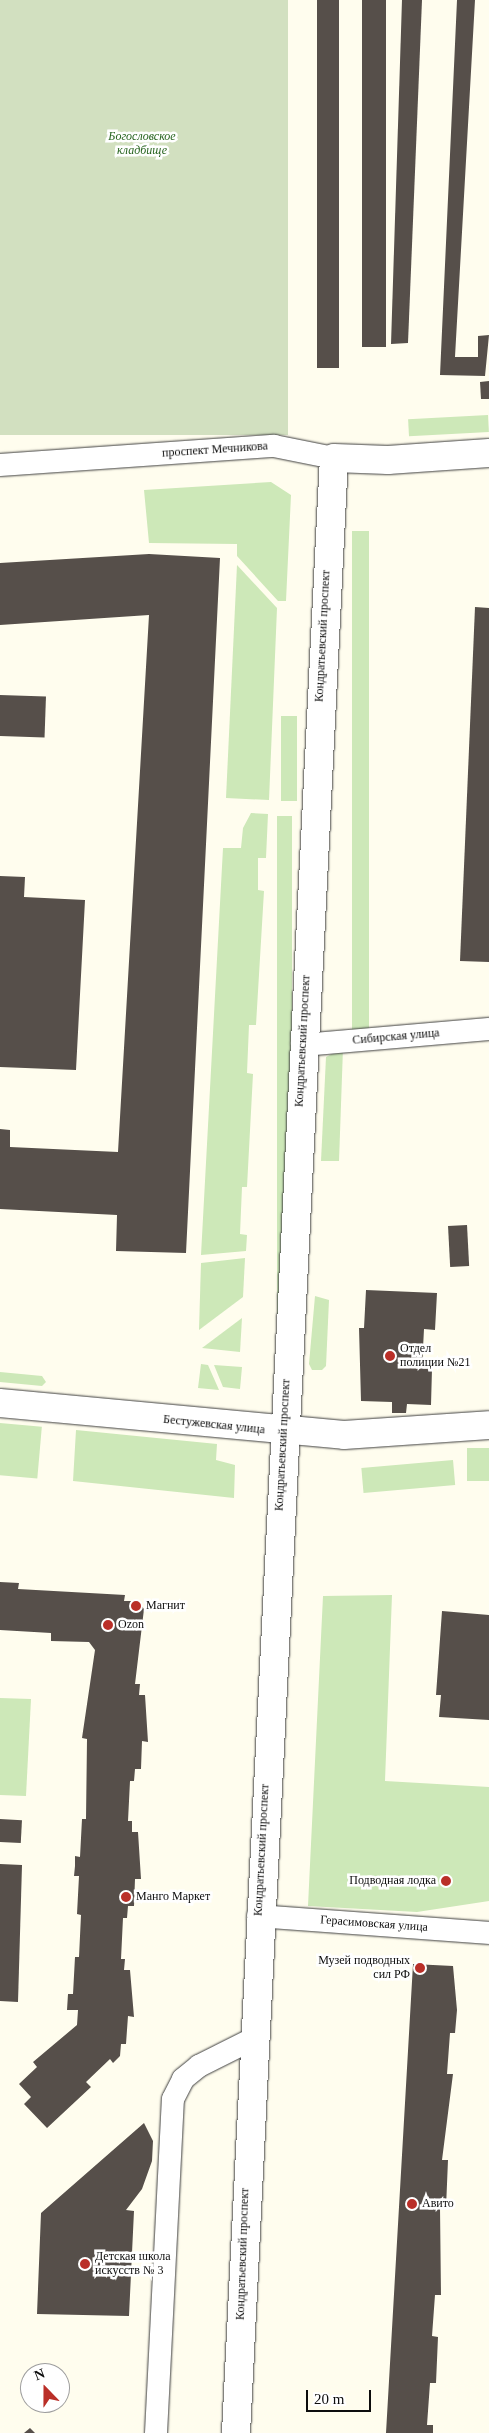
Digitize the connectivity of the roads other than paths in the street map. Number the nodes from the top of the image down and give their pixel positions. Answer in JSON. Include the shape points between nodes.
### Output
{"nodes":[{"id":1,"x":489,"y":453,"type":"edge"},
{"id":2,"x":334,"y":458,"type":"junction"},
{"id":3,"x":0,"y":465,"type":"edge"},
{"id":4,"x":489,"y":1029,"type":"edge"},
{"id":5,"x":302,"y":1046,"type":"junction"},
{"id":6,"x":0,"y":1403,"type":"edge"},
{"id":7,"x":489,"y":1425,"type":"edge"},
{"id":8,"x":284,"y":1432,"type":"junction"},
{"id":9,"x":258,"y":1916,"type":"junction"},
{"id":10,"x":489,"y":1933,"type":"edge"},
{"id":11,"x":253,"y":2039,"type":"junction"},
{"id":12,"x":156,"y":2433,"type":"edge"},
{"id":13,"x":236,"y":2433,"type":"edge"}],
"edges":[{"from":1,"to":2,"type":"street","name":"проспект Мечникова","via":[[388,460]]},
{"from":2,"to":3,"type":"street","name":"проспект Мечникова","via":[[274,446]]},
{"from":2,"to":5,"type":"street","name":"Кондратьевский проспект"},
{"from":4,"to":5,"type":"street","name":"Сибирская улица"},
{"from":5,"to":8,"type":"street","name":"Кондратьевский проспект"},
{"from":6,"to":8,"type":"street","name":"Бестужевская улица"},
{"from":7,"to":8,"type":"street","name":"Бестужевская улица","via":[[344,1435]]},
{"from":8,"to":9,"type":"street","name":"Кондратьевский проспект"},
{"from":9,"to":10,"type":"street","name":"Герасимовская улица"},
{"from":9,"to":11,"type":"street","name":"Кондратьевский проспект"},
{"from":11,"to":12,"type":"street","via":[[188,2075],[173,2099]]},
{"from":11,"to":13,"type":"street","name":"Кондратьевский проспект"}]}
